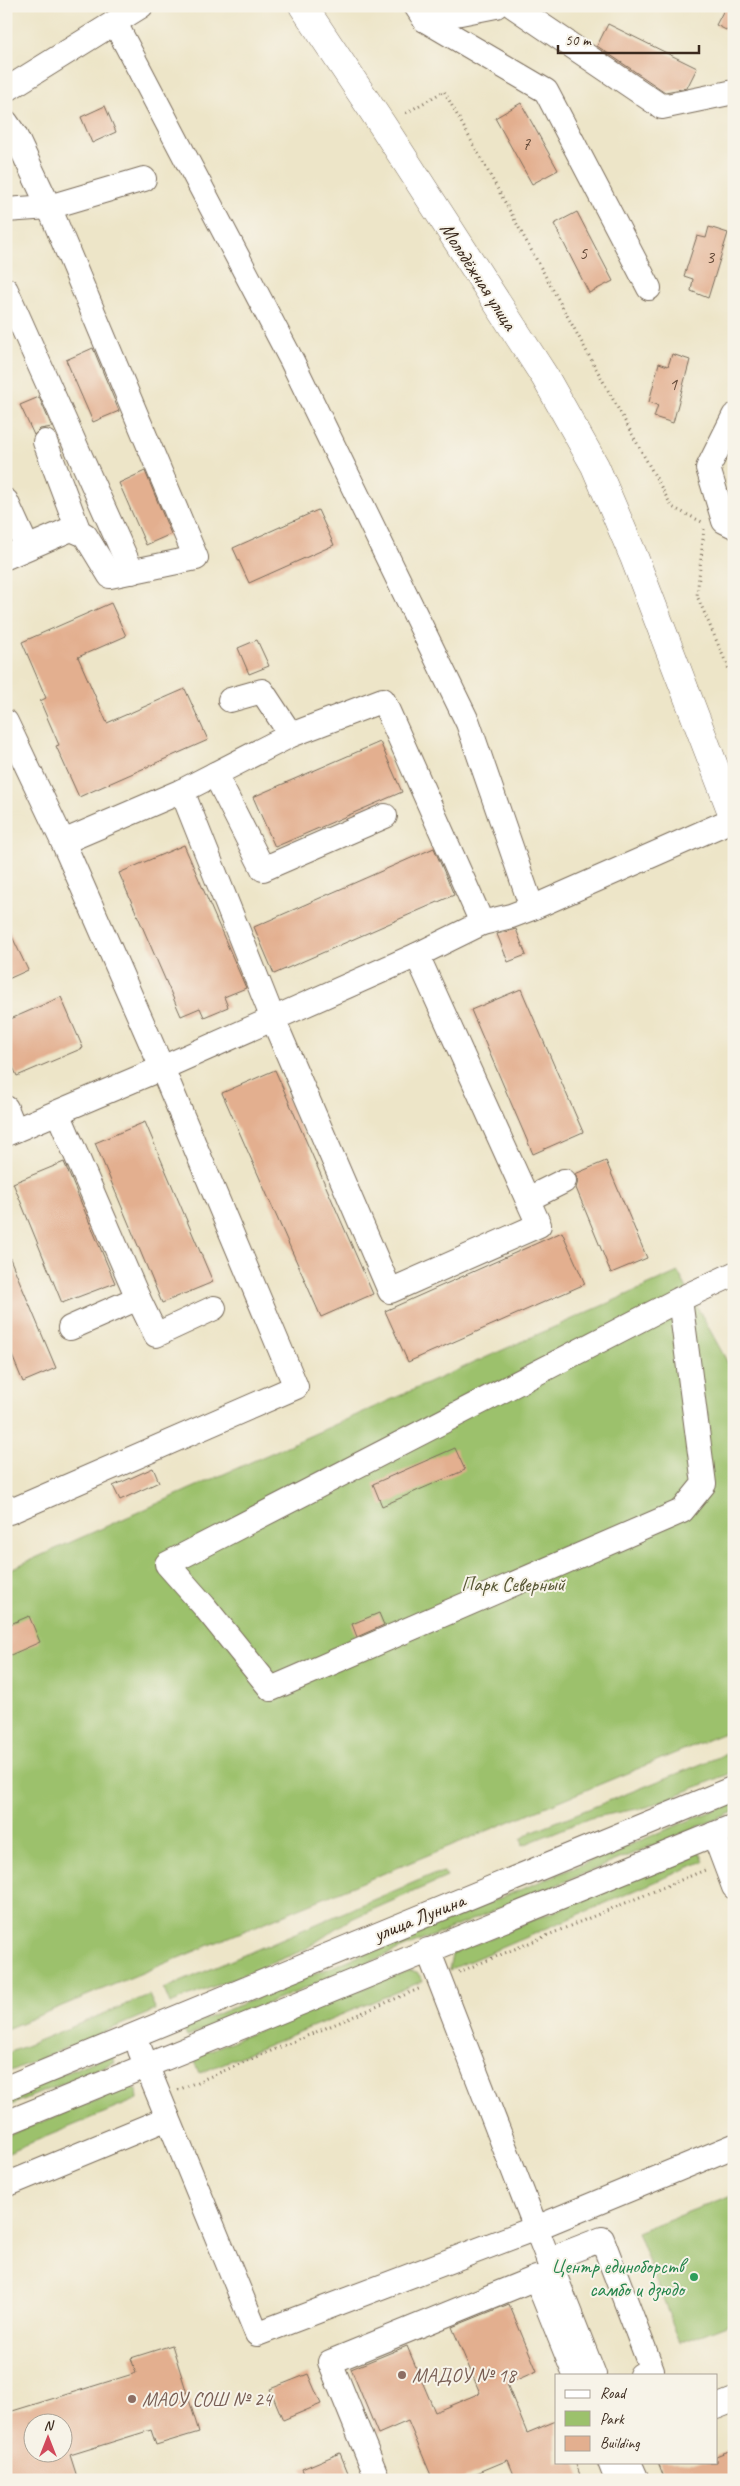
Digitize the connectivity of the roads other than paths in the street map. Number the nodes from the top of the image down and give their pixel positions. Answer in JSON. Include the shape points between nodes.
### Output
{"nodes":[{"id":1,"x":141,"y":6,"type":"edge"},
{"id":2,"x":303,"y":6,"type":"edge"},
{"id":3,"x":496,"y":6,"type":"edge"},
{"id":4,"x":513,"y":6,"type":"edge"},
{"id":5,"x":420,"y":13,"type":"edge"},
{"id":6,"x":115,"y":23,"type":"junction"},
{"id":7,"x":6,"y":90,"type":"edge"},
{"id":8,"x":734,"y":92,"type":"edge"},
{"id":9,"x":6,"y":122,"type":"edge"},
{"id":10,"x":144,"y":179,"type":"dead end"},
{"id":11,"x":49,"y":206,"type":"junction"},
{"id":12,"x":6,"y":210,"type":"edge"},
{"id":13,"x":649,"y":288,"type":"dead end"},
{"id":14,"x":6,"y":290,"type":"edge"},
{"id":15,"x":734,"y":416,"type":"edge"},
{"id":16,"x":45,"y":442,"type":"dead end"},
{"id":17,"x":6,"y":501,"type":"edge"},
{"id":18,"x":734,"y":526,"type":"edge"},
{"id":19,"x":79,"y":532,"type":"junction"},
{"id":20,"x":17,"y":552,"type":"edge"},
{"id":21,"x":132,"y":572,"type":"junction"},
{"id":22,"x":230,"y":700,"type":"dead end"},
{"id":23,"x":6,"y":723,"type":"edge"},
{"id":24,"x":291,"y":735,"type":"junction"},
{"id":25,"x":215,"y":774,"type":"junction"},
{"id":26,"x":182,"y":791,"type":"junction"},
{"id":27,"x":385,"y":816,"type":"dead end"},
{"id":28,"x":734,"y":819,"type":"edge"},
{"id":29,"x":63,"y":842,"type":"junction"},
{"id":30,"x":532,"y":908,"type":"junction"},
{"id":31,"x":482,"y":923,"type":"junction"},
{"id":32,"x":417,"y":955,"type":"junction"},
{"id":33,"x":273,"y":1020,"type":"junction"},
{"id":34,"x":162,"y":1068,"type":"junction"},
{"id":35,"x":6,"y":1108,"type":"edge"},
{"id":36,"x":58,"y":1113,"type":"junction"},
{"id":37,"x":11,"y":1132,"type":"edge"},
{"id":38,"x":564,"y":1181,"type":"dead end"},
{"id":39,"x":528,"y":1200,"type":"junction"},
{"id":40,"x":734,"y":1274,"type":"edge"},
{"id":41,"x":138,"y":1298,"type":"junction"},
{"id":42,"x":680,"y":1299,"type":"junction"},
{"id":43,"x":214,"y":1308,"type":"dead end"},
{"id":44,"x":70,"y":1328,"type":"dead end"},
{"id":45,"x":7,"y":1511,"type":"edge"},
{"id":46,"x":734,"y":1788,"type":"edge"},
{"id":47,"x":724,"y":1830,"type":"edge"},
{"id":48,"x":734,"y":1886,"type":"edge"},
{"id":49,"x":428,"y":1950,"type":"junction"},
{"id":50,"x":134,"y":2034,"type":"junction"},
{"id":51,"x":146,"y":2064,"type":"junction"},
{"id":52,"x":6,"y":2088,"type":"edge"},
{"id":53,"x":164,"y":2108,"type":"junction"},
{"id":54,"x":6,"y":2123,"type":"edge"},
{"id":55,"x":734,"y":2146,"type":"edge"},
{"id":56,"x":6,"y":2186,"type":"edge"},
{"id":57,"x":536,"y":2228,"type":"junction"},
{"id":58,"x":548,"y":2260,"type":"junction"},
{"id":59,"x":575,"y":2374,"type":"edge"},
{"id":60,"x":594,"y":2374,"type":"edge"},
{"id":61,"x":643,"y":2374,"type":"edge"},
{"id":62,"x":734,"y":2400,"type":"edge"},
{"id":63,"x":718,"y":2406,"type":"edge"},
{"id":64,"x":611,"y":2464,"type":"edge"},
{"id":65,"x":631,"y":2464,"type":"edge"},
{"id":66,"x":378,"y":2480,"type":"edge"},
{"id":67,"x":617,"y":2480,"type":"edge"},
{"id":68,"x":637,"y":2480,"type":"edge"}],
"edges":[{"from":1,"to":6,"type":"street"},
{"from":2,"to":28,"type":"main road","name":"Молодёжная улица","via":[[545,377],[594,466],[634,557]]},
{"from":3,"to":5,"type":"street"},
{"from":4,"to":8,"type":"street","via":[[662,107]]},
{"from":5,"to":13,"type":"street","via":[[546,91]]},
{"from":6,"to":7,"type":"street"},
{"from":6,"to":30,"type":"street","via":[[292,361],[468,723]]},
{"from":9,"to":11,"type":"street"},
{"from":10,"to":11,"type":"street"},
{"from":11,"to":12,"type":"street"},
{"from":11,"to":21,"type":"street","via":[[196,558]]},
{"from":14,"to":21,"type":"street"},
{"from":15,"to":18,"type":"street","via":[[708,468],[724,521]]},
{"from":16,"to":19,"type":"street"},
{"from":17,"to":20,"type":"street"},
{"from":19,"to":20,"type":"street","via":[[71,528]]},
{"from":19,"to":21,"type":"street","via":[[85,535],[110,576]]},
{"from":22,"to":24,"type":"street","via":[[262,691]]},
{"from":23,"to":29,"type":"street"},
{"from":24,"to":25,"type":"street"},
{"from":24,"to":31,"type":"street","via":[[383,700]]},
{"from":25,"to":26,"type":"street"},
{"from":25,"to":27,"type":"street","via":[[263,869]]},
{"from":26,"to":29,"type":"street"},
{"from":26,"to":33,"type":"street"},
{"from":28,"to":30,"type":"street"},
{"from":29,"to":34,"type":"street"},
{"from":30,"to":31,"type":"street"},
{"from":31,"to":32,"type":"street"},
{"from":32,"to":33,"type":"street"},
{"from":32,"to":39,"type":"street"},
{"from":33,"to":34,"type":"street"},
{"from":33,"to":39,"type":"street","via":[[390,1291],[539,1225]]},
{"from":34,"to":36,"type":"street"},
{"from":34,"to":45,"type":"street","via":[[296,1387]]},
{"from":35,"to":37,"type":"street"},
{"from":36,"to":37,"type":"street"},
{"from":36,"to":41,"type":"street"},
{"from":38,"to":39,"type":"street"},
{"from":40,"to":42,"type":"street"},
{"from":41,"to":43,"type":"street","via":[[156,1336]]},
{"from":41,"to":44,"type":"street"},
{"from":42,"to":42,"type":"street","via":[[704,1484],[682,1511],[271,1689],[167,1564]]},
{"from":46,"to":50,"type":"street","name":"улица Лунина"},
{"from":47,"to":48,"type":"street","via":[[725,1863]]},
{"from":47,"to":49,"type":"street","name":"улица Лунина"},
{"from":49,"to":51,"type":"street","name":"улица Лунина"},
{"from":49,"to":57,"type":"street"},
{"from":50,"to":51,"type":"street"},
{"from":50,"to":52,"type":"street","name":"улица Лунина"},
{"from":51,"to":53,"type":"street"},
{"from":51,"to":54,"type":"street","name":"улица Лунина"},
{"from":53,"to":56,"type":"street"},
{"from":53,"to":57,"type":"street","via":[[257,2334]]},
{"from":55,"to":57,"type":"street"},
{"from":57,"to":58,"type":"street"},
{"from":58,"to":60,"type":"street"},
{"from":58,"to":61,"type":"street","via":[[602,2239],[652,2370]]},
{"from":59,"to":66,"type":"street","via":[[536,2278],[330,2362]]},
{"from":62,"to":63,"type":"street"},
{"from":64,"to":67,"type":"street"},
{"from":65,"to":68,"type":"street"}]}
